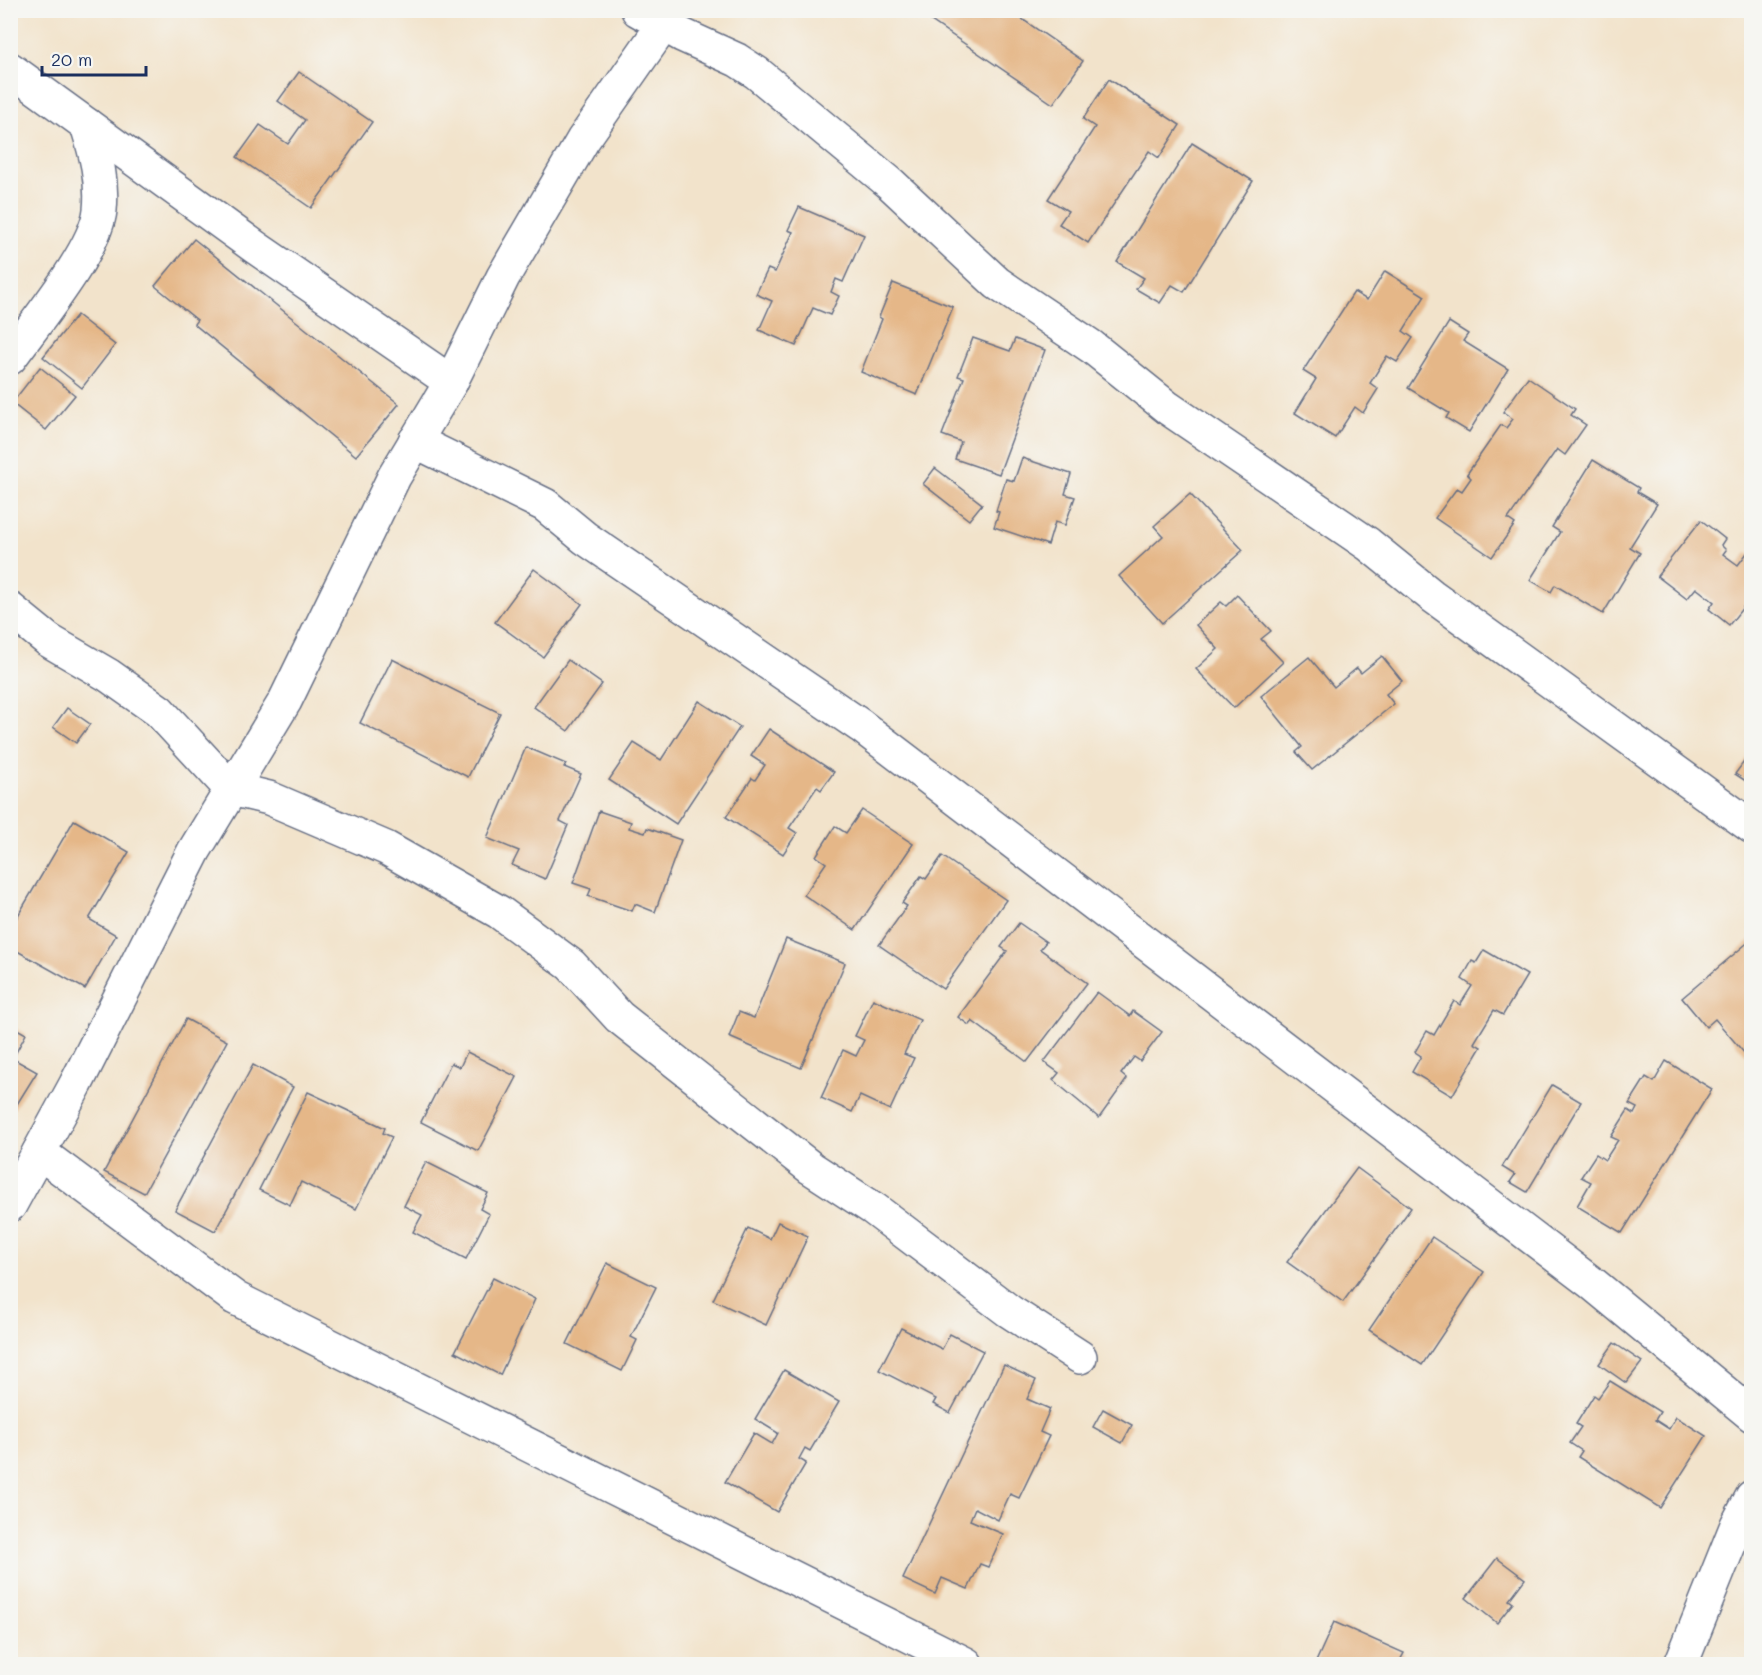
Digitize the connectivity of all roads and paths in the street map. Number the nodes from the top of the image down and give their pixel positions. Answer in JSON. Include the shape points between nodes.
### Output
{"nodes":[{"id":1,"x":651,"y":17,"type":"edge"},
{"id":2,"x":10,"y":69,"type":"edge"},
{"id":3,"x":87,"y":125,"type":"junction"},
{"id":4,"x":10,"y":358,"type":"edge"},
{"id":5,"x":451,"y":382,"type":"junction"},
{"id":6,"x":415,"y":441,"type":"junction"},
{"id":7,"x":10,"y":609,"type":"edge"},
{"id":8,"x":231,"y":789,"type":"junction"},
{"id":9,"x":1752,"y":827,"type":"edge"},
{"id":10,"x":39,"y":1152,"type":"junction"},
{"id":11,"x":10,"y":1205,"type":"edge"},
{"id":12,"x":1080,"y":1357,"type":"dead end"},
{"id":13,"x":1752,"y":1415,"type":"edge"},
{"id":14,"x":1752,"y":1497,"type":"edge"},
{"id":15,"x":966,"y":1665,"type":"edge"},
{"id":16,"x":1681,"y":1665,"type":"edge"}],
"edges":[{"from":1,"to":5,"type":"street","via":[[503,277]]},
{"from":1,"to":9,"type":"street","via":[[757,73],[891,184],[997,283],[1092,347],[1168,408],[1368,544],[1431,595]]},
{"from":2,"to":3,"type":"street"},
{"from":3,"to":4,"type":"street","via":[[99,164],[100,213],[89,246]]},
{"from":3,"to":5,"type":"street"},
{"from":5,"to":6,"type":"street"},
{"from":6,"to":8,"type":"street","via":[[285,701]]},
{"from":6,"to":13,"type":"street","via":[[545,505],[585,538],[861,726],[1593,1284]]},
{"from":7,"to":8,"type":"street","via":[[48,640],[159,711]]},
{"from":8,"to":10,"type":"street","via":[[194,851]]},
{"from":8,"to":12,"type":"street","via":[[269,798],[386,848],[499,912],[571,965],[619,1017],[811,1168],[874,1209],[1009,1311]]},
{"from":10,"to":11,"type":"street"},
{"from":10,"to":15,"type":"street","via":[[235,1298]]},
{"from":14,"to":16,"type":"street"}]}
